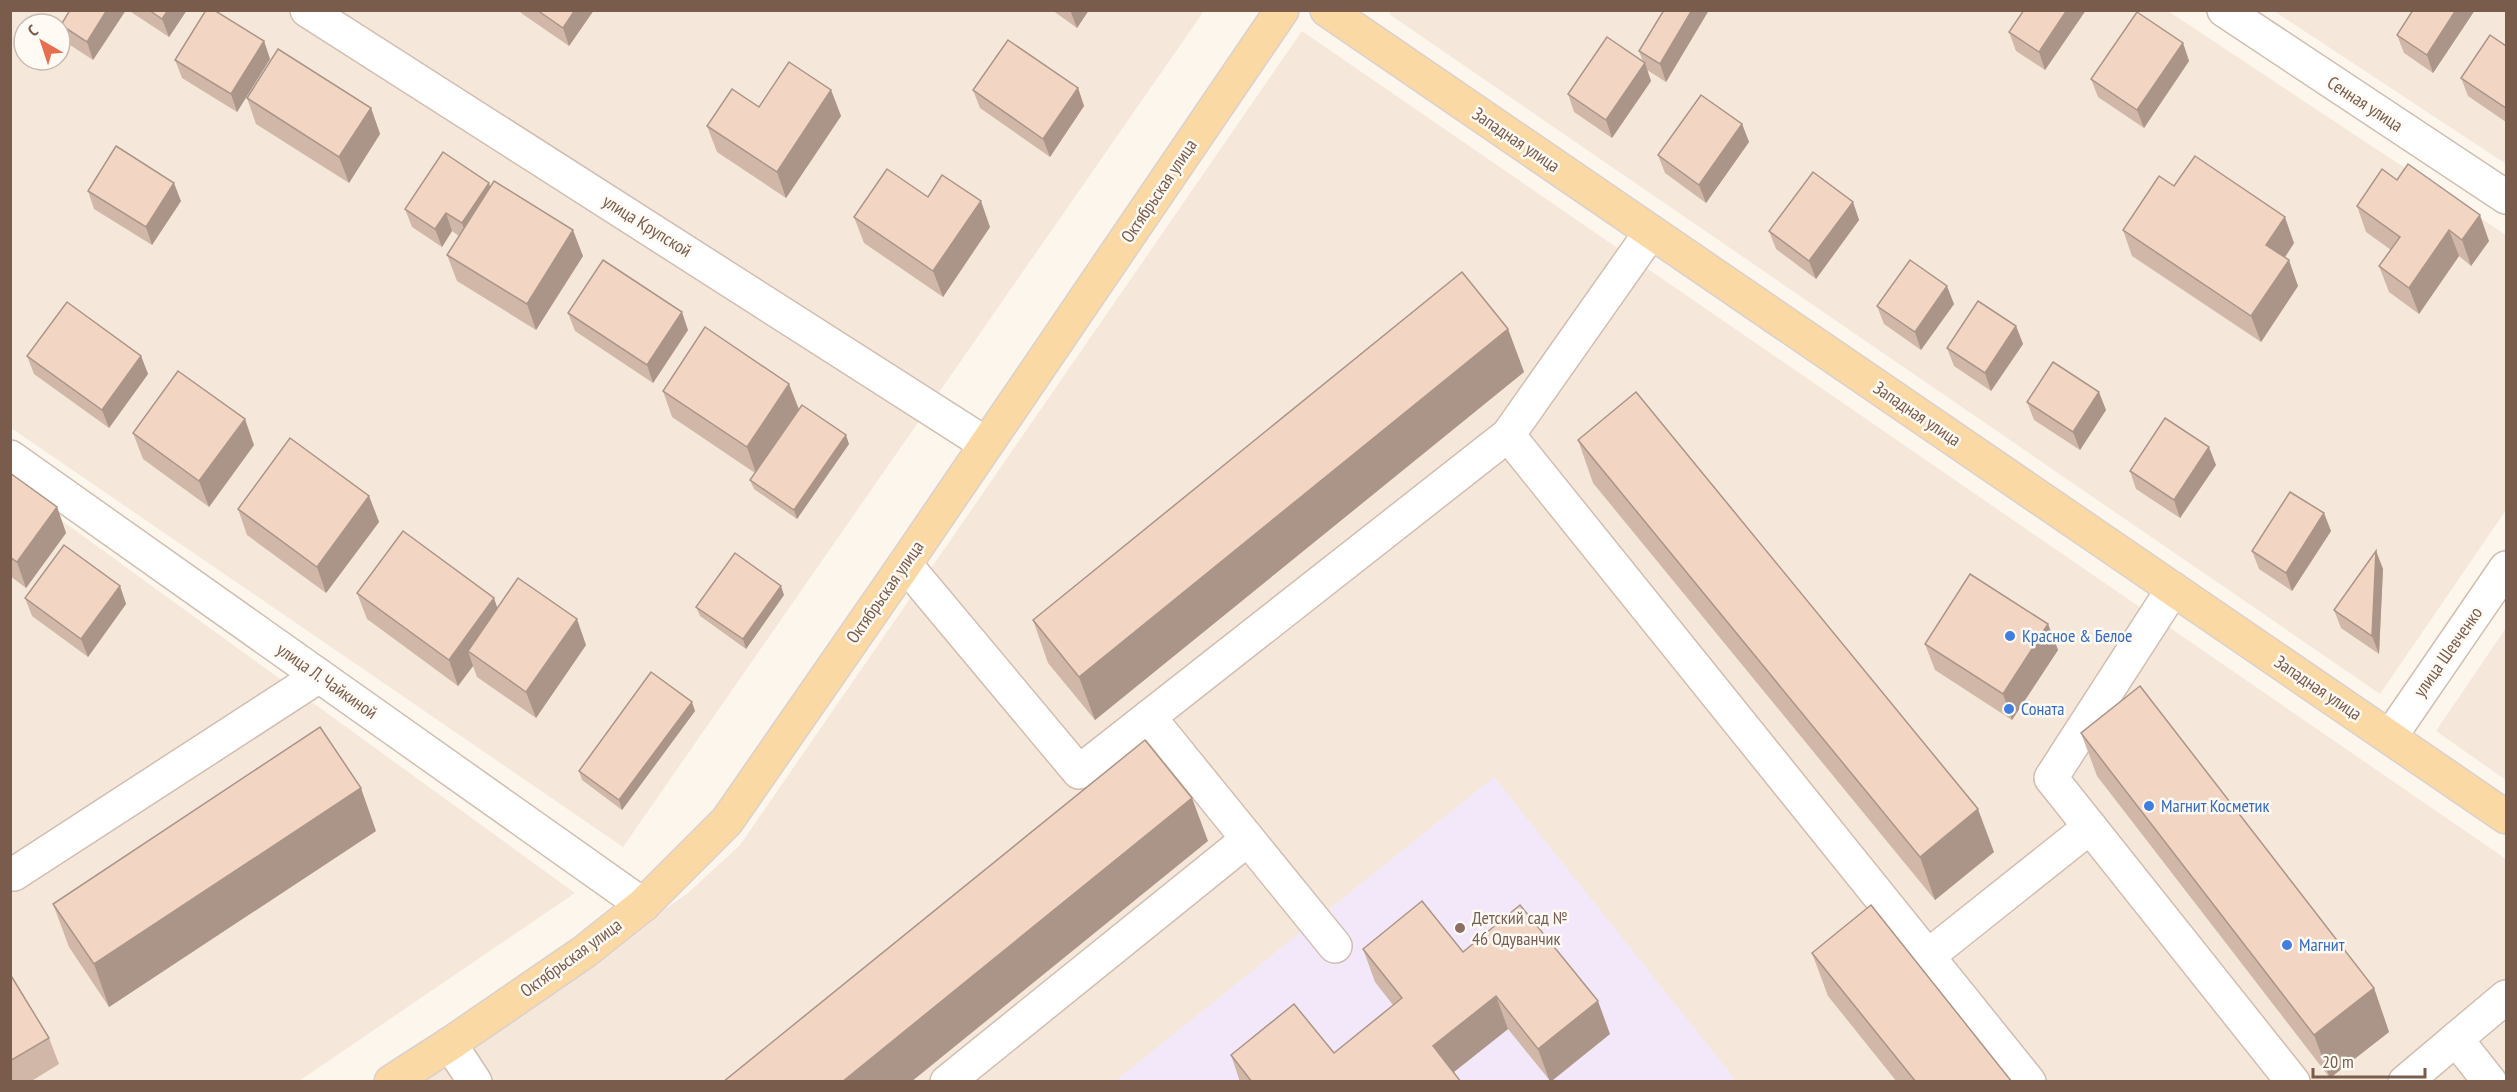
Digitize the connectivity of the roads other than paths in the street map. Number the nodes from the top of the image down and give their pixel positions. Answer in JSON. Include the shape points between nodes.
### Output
{"nodes":[{"id":1,"x":307,"y":10,"type":"edge"},
{"id":2,"x":1282,"y":10,"type":"edge"},
{"id":3,"x":1327,"y":10,"type":"edge"},
{"id":4,"x":2224,"y":10,"type":"edge"},
{"id":5,"x":2506,"y":197,"type":"edge"},
{"id":6,"x":1651,"y":232,"type":"junction"},
{"id":7,"x":1508,"y":435,"type":"junction"},
{"id":8,"x":986,"y":444,"type":"junction"},
{"id":9,"x":10,"y":457,"type":"edge"},
{"id":10,"x":905,"y":564,"type":"junction"},
{"id":11,"x":2506,"y":568,"type":"edge"},
{"id":12,"x":2173,"y":589,"type":"junction"},
{"id":13,"x":319,"y":676,"type":"junction"},
{"id":14,"x":1149,"y":717,"type":"junction"},
{"id":15,"x":2390,"y":737,"type":"junction"},
{"id":16,"x":2506,"y":817,"type":"edge"},
{"id":17,"x":2090,"y":827,"type":"junction"},
{"id":18,"x":1248,"y":839,"type":"junction"},
{"id":19,"x":14,"y":874,"type":"dead end"},
{"id":20,"x":643,"y":905,"type":"junction"},
{"id":21,"x":1335,"y":946,"type":"dead end"},
{"id":22,"x":1928,"y":956,"type":"junction"},
{"id":23,"x":2506,"y":996,"type":"edge"},
{"id":24,"x":2456,"y":1039,"type":"junction"},
{"id":25,"x":450,"y":1044,"type":"junction"},
{"id":26,"x":391,"y":1082,"type":"edge"},
{"id":27,"x":476,"y":1082,"type":"edge"},
{"id":28,"x":947,"y":1082,"type":"edge"},
{"id":29,"x":2029,"y":1082,"type":"edge"},
{"id":30,"x":2293,"y":1082,"type":"edge"},
{"id":31,"x":2405,"y":1082,"type":"edge"},
{"id":32,"x":2490,"y":1082,"type":"edge"}],
"edges":[{"from":1,"to":8,"type":"street","name":"улица Крупской"},
{"from":2,"to":8,"type":"main road","name":"Октябрьская улица"},
{"from":3,"to":6,"type":"main road","name":"Западная улица"},
{"from":4,"to":5,"type":"street","name":"Сенная улица"},
{"from":6,"to":7,"type":"street"},
{"from":6,"to":12,"type":"main road","name":"Западная улица"},
{"from":7,"to":14,"type":"street"},
{"from":7,"to":22,"type":"street"},
{"from":8,"to":10,"type":"main road","name":"Октябрьская улица"},
{"from":9,"to":13,"type":"street","name":"улица Л. Чайкиной"},
{"from":10,"to":14,"type":"street","via":[[1079,772]]},
{"from":10,"to":20,"type":"main road","name":"Октябрьская улица","via":[[727,821]]},
{"from":11,"to":15,"type":"street","name":"улица Шевченко"},
{"from":12,"to":15,"type":"main road","name":"Западная улица"},
{"from":12,"to":17,"type":"street","via":[[2051,778]]},
{"from":13,"to":19,"type":"street"},
{"from":13,"to":20,"type":"street","name":"улица Л. Чайкиной"},
{"from":14,"to":18,"type":"street"},
{"from":15,"to":16,"type":"main road","name":"Западная улица"},
{"from":17,"to":22,"type":"street"},
{"from":17,"to":30,"type":"street"},
{"from":18,"to":21,"type":"street"},
{"from":18,"to":28,"type":"street"},
{"from":20,"to":25,"type":"main road","name":"Октябрьская улица","via":[[584,952]]},
{"from":22,"to":29,"type":"street"},
{"from":23,"to":24,"type":"street"},
{"from":24,"to":31,"type":"street"},
{"from":24,"to":32,"type":"street"},
{"from":25,"to":26,"type":"main road","name":"Октябрьская улица"},
{"from":25,"to":27,"type":"street"}]}
